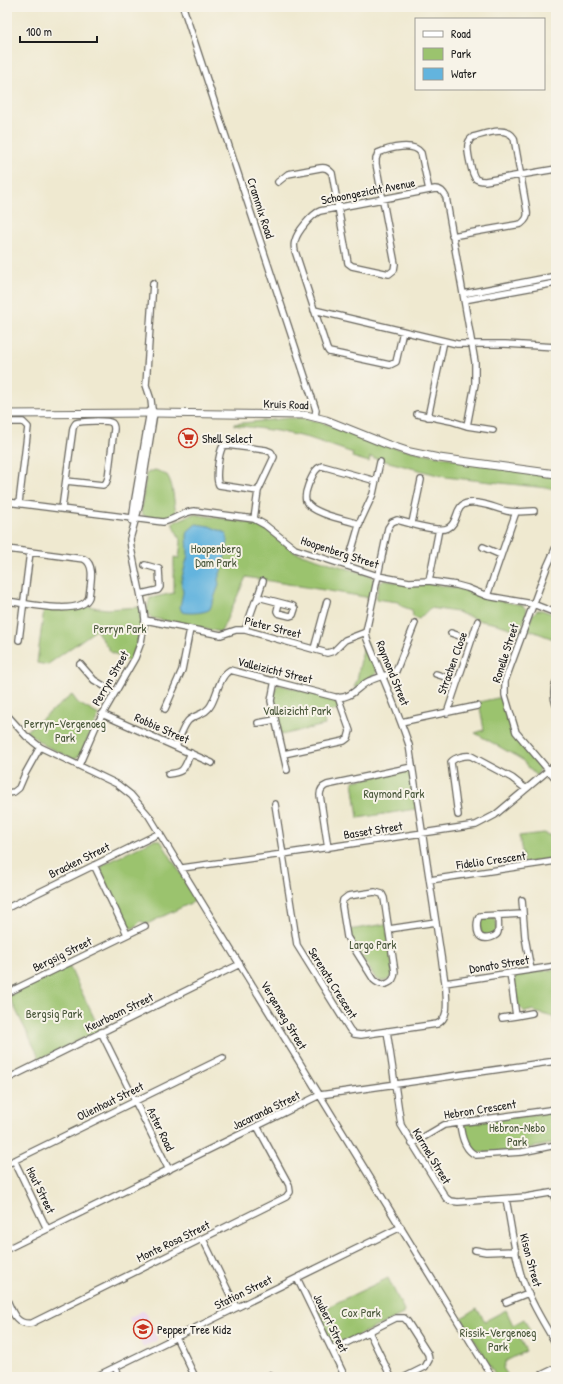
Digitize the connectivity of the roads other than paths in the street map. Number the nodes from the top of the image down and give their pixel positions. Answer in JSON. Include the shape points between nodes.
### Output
{"nodes":[{"id":1,"x":183,"y":7,"type":"edge"},
{"id":2,"x":556,"y":169,"type":"edge"},
{"id":3,"x":520,"y":175,"type":"junction"},
{"id":4,"x":278,"y":182,"type":"dead end"},
{"id":5,"x":429,"y":190,"type":"junction"},
{"id":6,"x":383,"y":199,"type":"junction"},
{"id":7,"x":338,"y":208,"type":"junction"},
{"id":8,"x":452,"y":236,"type":"junction"},
{"id":9,"x":556,"y":276,"type":"edge"},
{"id":10,"x":153,"y":283,"type":"dead end"},
{"id":11,"x":556,"y":283,"type":"edge"},
{"id":12,"x":463,"y":297,"type":"junction"},
{"id":13,"x":314,"y":310,"type":"junction"},
{"id":14,"x":403,"y":331,"type":"junction"},
{"id":15,"x":444,"y":341,"type":"junction"},
{"id":16,"x":472,"y":344,"type":"junction"},
{"id":17,"x":556,"y":347,"type":"edge"},
{"id":18,"x":152,"y":412,"type":"junction"},
{"id":19,"x":7,"y":414,"type":"edge"},
{"id":20,"x":417,"y":414,"type":"dead end"},
{"id":21,"x":315,"y":416,"type":"junction"},
{"id":22,"x":428,"y":417,"type":"junction"},
{"id":23,"x":7,"y":422,"type":"edge"},
{"id":24,"x":467,"y":426,"type":"junction"},
{"id":25,"x":493,"y":430,"type":"dead end"},
{"id":26,"x":380,"y":462,"type":"dead end"},
{"id":27,"x":556,"y":474,"type":"edge"},
{"id":28,"x":421,"y":480,"type":"dead end"},
{"id":29,"x":66,"y":481,"type":"junction"},
{"id":30,"x":376,"y":481,"type":"junction"},
{"id":31,"x":258,"y":491,"type":"junction"},
{"id":32,"x":7,"y":502,"type":"edge"},
{"id":33,"x":19,"y":503,"type":"junction"},
{"id":34,"x":62,"y":508,"type":"junction"},
{"id":35,"x":534,"y":511,"type":"dead end"},
{"id":36,"x":516,"y":512,"type":"junction"},
{"id":37,"x":134,"y":518,"type":"junction"},
{"id":38,"x":254,"y":518,"type":"junction"},
{"id":39,"x":412,"y":523,"type":"junction"},
{"id":40,"x":360,"y":524,"type":"junction"},
{"id":41,"x":439,"y":529,"type":"junction"},
{"id":42,"x":556,"y":546,"type":"edge"},
{"id":43,"x":482,"y":547,"type":"dead end"},
{"id":44,"x":7,"y":549,"type":"edge"},
{"id":45,"x":30,"y":552,"type":"junction"},
{"id":46,"x":501,"y":555,"type":"junction"},
{"id":47,"x":145,"y":565,"type":"dead end"},
{"id":48,"x":347,"y":566,"type":"junction"},
{"id":49,"x":378,"y":576,"type":"junction"},
{"id":50,"x":263,"y":581,"type":"dead end"},
{"id":51,"x":429,"y":581,"type":"junction"},
{"id":52,"x":141,"y":594,"type":"junction"},
{"id":53,"x":487,"y":596,"type":"junction"},
{"id":54,"x":257,"y":599,"type":"junction"},
{"id":55,"x":7,"y":600,"type":"edge"},
{"id":56,"x":327,"y":601,"type":"dead end"},
{"id":57,"x":24,"y":603,"type":"junction"},
{"id":58,"x":279,"y":603,"type":"dead end"},
{"id":59,"x":533,"y":604,"type":"junction"},
{"id":60,"x":556,"y":613,"type":"edge"},
{"id":61,"x":145,"y":620,"type":"junction"},
{"id":62,"x":478,"y":621,"type":"dead end"},
{"id":63,"x":415,"y":623,"type":"dead end"},
{"id":64,"x":190,"y":629,"type":"junction"},
{"id":65,"x":245,"y":630,"type":"junction"},
{"id":66,"x":366,"y":632,"type":"junction"},
{"id":67,"x":451,"y":633,"type":"dead end"},
{"id":68,"x":18,"y":640,"type":"dead end"},
{"id":69,"x":472,"y":640,"type":"junction"},
{"id":70,"x":314,"y":649,"type":"junction"},
{"id":71,"x":80,"y":664,"type":"dead end"},
{"id":72,"x":436,"y":674,"type":"dead end"},
{"id":73,"x":382,"y":676,"type":"junction"},
{"id":74,"x":275,"y":680,"type":"junction"},
{"id":75,"x":457,"y":681,"type":"junction"},
{"id":76,"x":556,"y":682,"type":"edge"},
{"id":77,"x":114,"y":692,"type":"junction"},
{"id":78,"x":338,"y":697,"type":"junction"},
{"id":79,"x":556,"y":705,"type":"edge"},
{"id":80,"x":477,"y":706,"type":"dead end"},
{"id":81,"x":165,"y":709,"type":"dead end"},
{"id":82,"x":446,"y":713,"type":"junction"},
{"id":83,"x":102,"y":714,"type":"junction"},
{"id":84,"x":7,"y":715,"type":"edge"},
{"id":85,"x":275,"y":720,"type":"junction"},
{"id":86,"x":401,"y":722,"type":"junction"},
{"id":87,"x":258,"y":723,"type":"dead end"},
{"id":88,"x":176,"y":746,"type":"junction"},
{"id":89,"x":40,"y":747,"type":"junction"},
{"id":90,"x":191,"y":753,"type":"junction"},
{"id":91,"x":284,"y":754,"type":"junction"},
{"id":92,"x":212,"y":763,"type":"dead end"},
{"id":93,"x":556,"y":764,"type":"edge"},
{"id":94,"x":79,"y":765,"type":"junction"},
{"id":95,"x":412,"y":766,"type":"junction"},
{"id":96,"x":287,"y":770,"type":"dead end"},
{"id":97,"x":548,"y":770,"type":"junction"},
{"id":98,"x":168,"y":774,"type":"dead end"},
{"id":99,"x":556,"y":779,"type":"edge"},
{"id":100,"x":526,"y":789,"type":"junction"},
{"id":101,"x":7,"y":793,"type":"edge"},
{"id":102,"x":275,"y":804,"type":"dead end"},
{"id":103,"x":458,"y":815,"type":"dead end"},
{"id":104,"x":160,"y":832,"type":"junction"},
{"id":105,"x":423,"y":833,"type":"junction"},
{"id":106,"x":328,"y":848,"type":"junction"},
{"id":107,"x":283,"y":854,"type":"junction"},
{"id":108,"x":556,"y":861,"type":"edge"},
{"id":109,"x":94,"y":865,"type":"junction"},
{"id":110,"x":182,"y":868,"type":"junction"},
{"id":111,"x":430,"y":880,"type":"junction"},
{"id":112,"x":522,"y":900,"type":"dead end"},
{"id":113,"x":7,"y":908,"type":"edge"},
{"id":114,"x":523,"y":914,"type":"junction"},
{"id":115,"x":498,"y":915,"type":"junction"},
{"id":116,"x":436,"y":922,"type":"junction"},
{"id":117,"x":145,"y":926,"type":"dead end"},
{"id":118,"x":389,"y":929,"type":"junction"},
{"id":119,"x":127,"y":934,"type":"junction"},
{"id":120,"x":240,"y":964,"type":"junction"},
{"id":121,"x":556,"y":966,"type":"edge"},
{"id":122,"x":531,"y":970,"type":"junction"},
{"id":123,"x":510,"y":973,"type":"junction"},
{"id":124,"x":445,"y":983,"type":"junction"},
{"id":125,"x":7,"y":993,"type":"edge"},
{"id":126,"x":532,"y":1013,"type":"dead end"},
{"id":127,"x":516,"y":1016,"type":"junction"},
{"id":128,"x":502,"y":1018,"type":"dead end"},
{"id":129,"x":102,"y":1032,"type":"junction"},
{"id":130,"x":387,"y":1032,"type":"junction"},
{"id":131,"x":223,"y":1058,"type":"dead end"},
{"id":132,"x":556,"y":1061,"type":"edge"},
{"id":133,"x":7,"y":1079,"type":"edge"},
{"id":134,"x":394,"y":1085,"type":"junction"},
{"id":135,"x":320,"y":1095,"type":"junction"},
{"id":136,"x":135,"y":1101,"type":"junction"},
{"id":137,"x":556,"y":1109,"type":"edge"},
{"id":138,"x":460,"y":1122,"type":"junction"},
{"id":139,"x":257,"y":1126,"type":"junction"},
{"id":140,"x":412,"y":1144,"type":"junction"},
{"id":141,"x":556,"y":1145,"type":"edge"},
{"id":142,"x":14,"y":1160,"type":"junction"},
{"id":143,"x":7,"y":1164,"type":"edge"},
{"id":144,"x":169,"y":1170,"type":"junction"},
{"id":145,"x":555,"y":1192,"type":"edge"},
{"id":146,"x":506,"y":1199,"type":"junction"},
{"id":147,"x":556,"y":1202,"type":"edge"},
{"id":148,"x":400,"y":1227,"type":"junction"},
{"id":149,"x":47,"y":1230,"type":"junction"},
{"id":150,"x":203,"y":1239,"type":"junction"},
{"id":151,"x":7,"y":1249,"type":"edge"},
{"id":152,"x":475,"y":1250,"type":"dead end"},
{"id":153,"x":516,"y":1251,"type":"junction"},
{"id":154,"x":297,"y":1278,"type":"junction"},
{"id":155,"x":528,"y":1293,"type":"junction"},
{"id":156,"x":7,"y":1300,"type":"edge"},
{"id":157,"x":506,"y":1302,"type":"dead end"},
{"id":158,"x":236,"y":1307,"type":"junction"},
{"id":159,"x":369,"y":1332,"type":"junction"},
{"id":160,"x":176,"y":1337,"type":"junction"},
{"id":161,"x":556,"y":1344,"type":"edge"},
{"id":162,"x":332,"y":1350,"type":"junction"},
{"id":163,"x":115,"y":1367,"type":"junction"},
{"id":164,"x":556,"y":1368,"type":"edge"},
{"id":165,"x":94,"y":1377,"type":"edge"},
{"id":166,"x":120,"y":1377,"type":"edge"},
{"id":167,"x":195,"y":1377,"type":"edge"},
{"id":168,"x":346,"y":1377,"type":"edge"},
{"id":169,"x":391,"y":1377,"type":"edge"},
{"id":170,"x":404,"y":1377,"type":"edge"},
{"id":171,"x":492,"y":1377,"type":"edge"},
{"id":172,"x":537,"y":1377,"type":"edge"}],
"edges":[{"from":1,"to":21,"type":"street","name":"Crammix Road","via":[[314,403]]},
{"from":2,"to":3,"type":"street"},
{"from":3,"to":3,"type":"street","via":[[512,134],[504,131],[470,139],[468,150],[473,176],[476,179],[485,181]]},
{"from":3,"to":8,"type":"street","via":[[527,215],[524,222]]},
{"from":4,"to":7,"type":"street","via":[[288,174],[327,168],[332,174]]},
{"from":5,"to":6,"type":"street","name":"Schoongezicht Avenue"},
{"from":5,"to":6,"type":"street","via":[[420,150],[406,147],[381,152],[377,156],[376,164]]},
{"from":5,"to":8,"type":"street","name":"Schoongezicht Avenue","via":[[439,189],[444,194]]},
{"from":6,"to":7,"type":"street","name":"Schoongezicht Avenue"},
{"from":6,"to":7,"type":"street","via":[[395,264],[394,270],[389,274],[348,263]]},
{"from":7,"to":13,"type":"street","name":"Schoongezicht Avenue","via":[[313,215],[295,241],[295,251]]},
{"from":8,"to":12,"type":"street","name":"Schoongezicht Avenue"},
{"from":9,"to":12,"type":"street"},
{"from":10,"to":18,"type":"street","via":[[146,385]]},
{"from":11,"to":12,"type":"street"},
{"from":12,"to":16,"type":"street","name":"Schoongezicht Avenue"},
{"from":13,"to":14,"type":"street"},
{"from":13,"to":14,"type":"street","via":[[329,352],[390,365],[396,362]]},
{"from":14,"to":15,"type":"street"},
{"from":15,"to":16,"type":"street"},
{"from":15,"to":22,"type":"street"},
{"from":16,"to":17,"type":"street"},
{"from":16,"to":24,"type":"street","name":"Schoongezicht Avenue","via":[[476,368]]},
{"from":18,"to":19,"type":"street","name":"Kruis Road"},
{"from":18,"to":21,"type":"street","name":"Kruis Road"},
{"from":18,"to":37,"type":"street","name":"Perryn Street"},
{"from":20,"to":22,"type":"street"},
{"from":21,"to":27,"type":"street","name":"Kruis Road","via":[[410,452]]},
{"from":22,"to":24,"type":"street"},
{"from":23,"to":33,"type":"street","via":[[23,422],[28,427]]},
{"from":24,"to":25,"type":"street"},
{"from":26,"to":30,"type":"street"},
{"from":28,"to":39,"type":"street"},
{"from":29,"to":29,"type":"street","via":[[74,426],[79,422],[112,423],[114,429],[106,483],[102,485]]},
{"from":29,"to":34,"type":"street"},
{"from":30,"to":40,"type":"street"},
{"from":30,"to":40,"type":"street","via":[[322,466],[314,472],[306,492],[307,502],[313,509]]},
{"from":31,"to":31,"type":"street","via":[[273,454],[266,450],[227,444],[223,446],[217,479],[219,485]]},
{"from":31,"to":38,"type":"street"},
{"from":32,"to":33,"type":"street","name":"Hoopenberg Street"},
{"from":33,"to":34,"type":"street","name":"Hoopenberg Street"},
{"from":34,"to":37,"type":"street","name":"Hoopenberg Street"},
{"from":35,"to":36,"type":"street"},
{"from":36,"to":41,"type":"street","via":[[466,503],[460,507],[452,526]]},
{"from":36,"to":46,"type":"street"},
{"from":37,"to":38,"type":"street","name":"Hoopenberg Street","via":[[163,522],[194,511]]},
{"from":37,"to":52,"type":"street","name":"Perryn Street","via":[[130,544]]},
{"from":38,"to":48,"type":"street","name":"Hoopenberg Street","via":[[295,549]]},
{"from":39,"to":41,"type":"street"},
{"from":39,"to":49,"type":"street","name":"Raymond Street","via":[[397,520],[388,528]]},
{"from":40,"to":48,"type":"street"},
{"from":41,"to":51,"type":"street"},
{"from":42,"to":59,"type":"street","name":"Ronelle Street"},
{"from":43,"to":46,"type":"street"},
{"from":44,"to":45,"type":"street"},
{"from":45,"to":57,"type":"street"},
{"from":45,"to":57,"type":"street","via":[[87,560],[91,568],[89,596],[83,605],[68,608]]},
{"from":46,"to":53,"type":"street"},
{"from":47,"to":52,"type":"street","via":[[159,569],[160,587],[158,590]]},
{"from":48,"to":49,"type":"street","name":"Hoopenberg Street"},
{"from":49,"to":51,"type":"street","name":"Hoopenberg Street","via":[[409,582]]},
{"from":49,"to":66,"type":"street","name":"Raymond Street"},
{"from":50,"to":54,"type":"street"},
{"from":51,"to":53,"type":"street","name":"Hoopenberg Street","via":[[467,588]]},
{"from":52,"to":61,"type":"street","name":"Perryn Street"},
{"from":53,"to":59,"type":"street","name":"Hoopenberg Street"},
{"from":54,"to":58,"type":"street"},
{"from":54,"to":65,"type":"street"},
{"from":55,"to":57,"type":"street"},
{"from":56,"to":70,"type":"street"},
{"from":57,"to":68,"type":"street"},
{"from":59,"to":60,"type":"street","name":"Hoopenberg Street"},
{"from":59,"to":97,"type":"street","name":"Ronelle Street","via":[[505,681],[504,691],[518,735]]},
{"from":61,"to":64,"type":"street","name":"Pieter Street"},
{"from":61,"to":77,"type":"street","name":"Perryn Street","via":[[138,650]]},
{"from":62,"to":69,"type":"street","name":"Strachen Close"},
{"from":63,"to":73,"type":"street","via":[[397,669]]},
{"from":64,"to":65,"type":"street","name":"Pieter Street","via":[[221,635]]},
{"from":64,"to":81,"type":"street","via":[[182,670]]},
{"from":65,"to":70,"type":"street","name":"Pieter Street"},
{"from":66,"to":70,"type":"street","name":"Pieter Street","via":[[345,640],[331,652]]},
{"from":66,"to":73,"type":"street","name":"Raymond Street"},
{"from":67,"to":69,"type":"street"},
{"from":69,"to":75,"type":"street","name":"Strachen Close"},
{"from":71,"to":77,"type":"street","via":[[94,680]]},
{"from":72,"to":75,"type":"street"},
{"from":73,"to":78,"type":"street","via":[[367,682],[350,695]]},
{"from":73,"to":86,"type":"street","name":"Raymond Street"},
{"from":74,"to":78,"type":"street","name":"Valleizicht Street"},
{"from":74,"to":85,"type":"street","via":[[271,701]]},
{"from":74,"to":88,"type":"street","name":"Valleizicht Street","via":[[232,669],[228,671],[210,707],[189,721]]},
{"from":75,"to":82,"type":"street","name":"Strachen Close"},
{"from":76,"to":79,"type":"street"},
{"from":77,"to":83,"type":"street","name":"Perryn Street"},
{"from":78,"to":91,"type":"street","via":[[350,731],[348,738]]},
{"from":80,"to":82,"type":"street"},
{"from":82,"to":86,"type":"street"},
{"from":83,"to":88,"type":"street","name":"Robbie Street"},
{"from":83,"to":94,"type":"street","name":"Perryn Street"},
{"from":84,"to":89,"type":"street","name":"Vergenoeg Street"},
{"from":85,"to":87,"type":"street"},
{"from":85,"to":91,"type":"street"},
{"from":86,"to":95,"type":"street","name":"Raymond Street","via":[[409,745]]},
{"from":88,"to":90,"type":"street","name":"Robbie Street"},
{"from":89,"to":94,"type":"street","name":"Vergenoeg Street"},
{"from":89,"to":101,"type":"street","via":[[18,788]]},
{"from":90,"to":92,"type":"street","name":"Robbie Street"},
{"from":90,"to":98,"type":"street","via":[[181,772]]},
{"from":91,"to":96,"type":"street"},
{"from":93,"to":97,"type":"street","name":"Basset Street"},
{"from":94,"to":104,"type":"street","name":"Vergenoeg Street","via":[[125,789],[141,805]]},
{"from":95,"to":105,"type":"street","name":"Raymond Street"},
{"from":95,"to":106,"type":"street","via":[[323,787],[320,795]]},
{"from":97,"to":99,"type":"street","name":"Ronelle Street"},
{"from":97,"to":100,"type":"street","name":"Basset Street"},
{"from":100,"to":103,"type":"street","via":[[512,778],[471,756],[453,759],[451,762]]},
{"from":100,"to":105,"type":"street","name":"Basset Street","via":[[495,815],[481,823]]},
{"from":102,"to":107,"type":"street","name":"Serenata Crescent"},
{"from":104,"to":109,"type":"street","name":"Bracken Street"},
{"from":104,"to":110,"type":"street","name":"Vergenoeg Street"},
{"from":105,"to":106,"type":"street","name":"Basset Street"},
{"from":105,"to":111,"type":"street","name":"Serenata Crescent"},
{"from":106,"to":107,"type":"street","name":"Basset Street"},
{"from":107,"to":110,"type":"street","name":"Basset Street"},
{"from":107,"to":130,"type":"street","name":"Serenata Crescent","via":[[298,948],[352,1033],[361,1036]]},
{"from":108,"to":111,"type":"street","name":"Fidelio Crescent"},
{"from":109,"to":113,"type":"street","name":"Bracken Street"},
{"from":109,"to":119,"type":"street"},
{"from":110,"to":120,"type":"street","name":"Vergenoeg Street"},
{"from":111,"to":116,"type":"street","name":"Serenata Crescent"},
{"from":112,"to":114,"type":"street"},
{"from":114,"to":115,"type":"street"},
{"from":114,"to":122,"type":"street"},
{"from":115,"to":115,"type":"street","via":[[497,934],[494,937],[481,937],[478,934],[478,918]]},
{"from":116,"to":118,"type":"street"},
{"from":116,"to":124,"type":"street","name":"Serenata Crescent"},
{"from":117,"to":119,"type":"street","name":"Bergsig Street"},
{"from":118,"to":118,"type":"street","via":[[395,974],[391,981],[382,984],[374,980],[349,939],[343,914],[343,900],[350,896],[380,893],[384,898]]},
{"from":119,"to":125,"type":"street","name":"Bergsig Street"},
{"from":120,"to":129,"type":"street","name":"Keurboom Street"},
{"from":120,"to":135,"type":"street","name":"Vergenoeg Street"},
{"from":121,"to":122,"type":"street","name":"Donato Street"},
{"from":122,"to":123,"type":"street","name":"Donato Street"},
{"from":123,"to":124,"type":"street","name":"Donato Street"},
{"from":123,"to":127,"type":"street"},
{"from":124,"to":130,"type":"street","name":"Serenata Crescent","via":[[446,1012],[442,1021]]},
{"from":126,"to":127,"type":"street"},
{"from":127,"to":128,"type":"street"},
{"from":129,"to":133,"type":"street","name":"Keurboom Street"},
{"from":129,"to":136,"type":"street","name":"Aster Road"},
{"from":130,"to":134,"type":"street","name":"Karmel Street"},
{"from":131,"to":136,"type":"street","name":"Olienhout Street"},
{"from":132,"to":134,"type":"street","name":"Jacaranda Street"},
{"from":134,"to":135,"type":"street","name":"Jacaranda Street"},
{"from":134,"to":140,"type":"street","name":"Karmel Street","via":[[400,1122]]},
{"from":135,"to":139,"type":"street","name":"Jacaranda Street"},
{"from":135,"to":148,"type":"street","name":"Vergenoeg Street"},
{"from":136,"to":142,"type":"street","name":"Olienhout Street"},
{"from":136,"to":144,"type":"street","name":"Aster Road"},
{"from":137,"to":138,"type":"street","name":"Hebron Crescent"},
{"from":138,"to":140,"type":"street","name":"Hebron Crescent","via":[[442,1126]]},
{"from":138,"to":141,"type":"street","via":[[462,1138],[469,1150],[476,1155],[522,1152]]},
{"from":139,"to":144,"type":"street","name":"Jacaranda Street"},
{"from":139,"to":150,"type":"street","name":"Monte Rosa Street","via":[[289,1185],[290,1192],[284,1198]]},
{"from":140,"to":146,"type":"street","name":"Karmel Street","via":[[448,1200],[458,1202]]},
{"from":142,"to":143,"type":"street","name":"Olienhout Street"},
{"from":142,"to":149,"type":"street","name":"Hout Street"},
{"from":144,"to":149,"type":"street","name":"Jacaranda Street"},
{"from":145,"to":146,"type":"street","name":"Karmel Street"},
{"from":145,"to":147,"type":"street"},
{"from":146,"to":153,"type":"street","name":"Kison Street"},
{"from":148,"to":154,"type":"street","name":"Station Street"},
{"from":148,"to":171,"type":"street","name":"Vergenoeg Street"},
{"from":149,"to":151,"type":"street","name":"Jacaranda Street"},
{"from":150,"to":156,"type":"street","name":"Monte Rosa Street","via":[[32,1323],[24,1324],[17,1319]]},
{"from":150,"to":158,"type":"street"},
{"from":152,"to":153,"type":"street"},
{"from":153,"to":155,"type":"street","name":"Kison Street"},
{"from":154,"to":158,"type":"street","name":"Station Street"},
{"from":154,"to":162,"type":"street","name":"Joubert Street"},
{"from":155,"to":157,"type":"street"},
{"from":155,"to":161,"type":"street","name":"Kison Street"},
{"from":158,"to":160,"type":"street","name":"Station Street"},
{"from":159,"to":162,"type":"street"},
{"from":159,"to":169,"type":"street"},
{"from":159,"to":170,"type":"street","via":[[398,1318],[407,1321],[429,1360],[426,1367]]},
{"from":160,"to":163,"type":"street","name":"Station Street"},
{"from":160,"to":167,"type":"street"},
{"from":162,"to":168,"type":"street","name":"Joubert Street"},
{"from":163,"to":165,"type":"street","name":"Station Street"},
{"from":163,"to":166,"type":"street"},
{"from":164,"to":172,"type":"street"}]}
